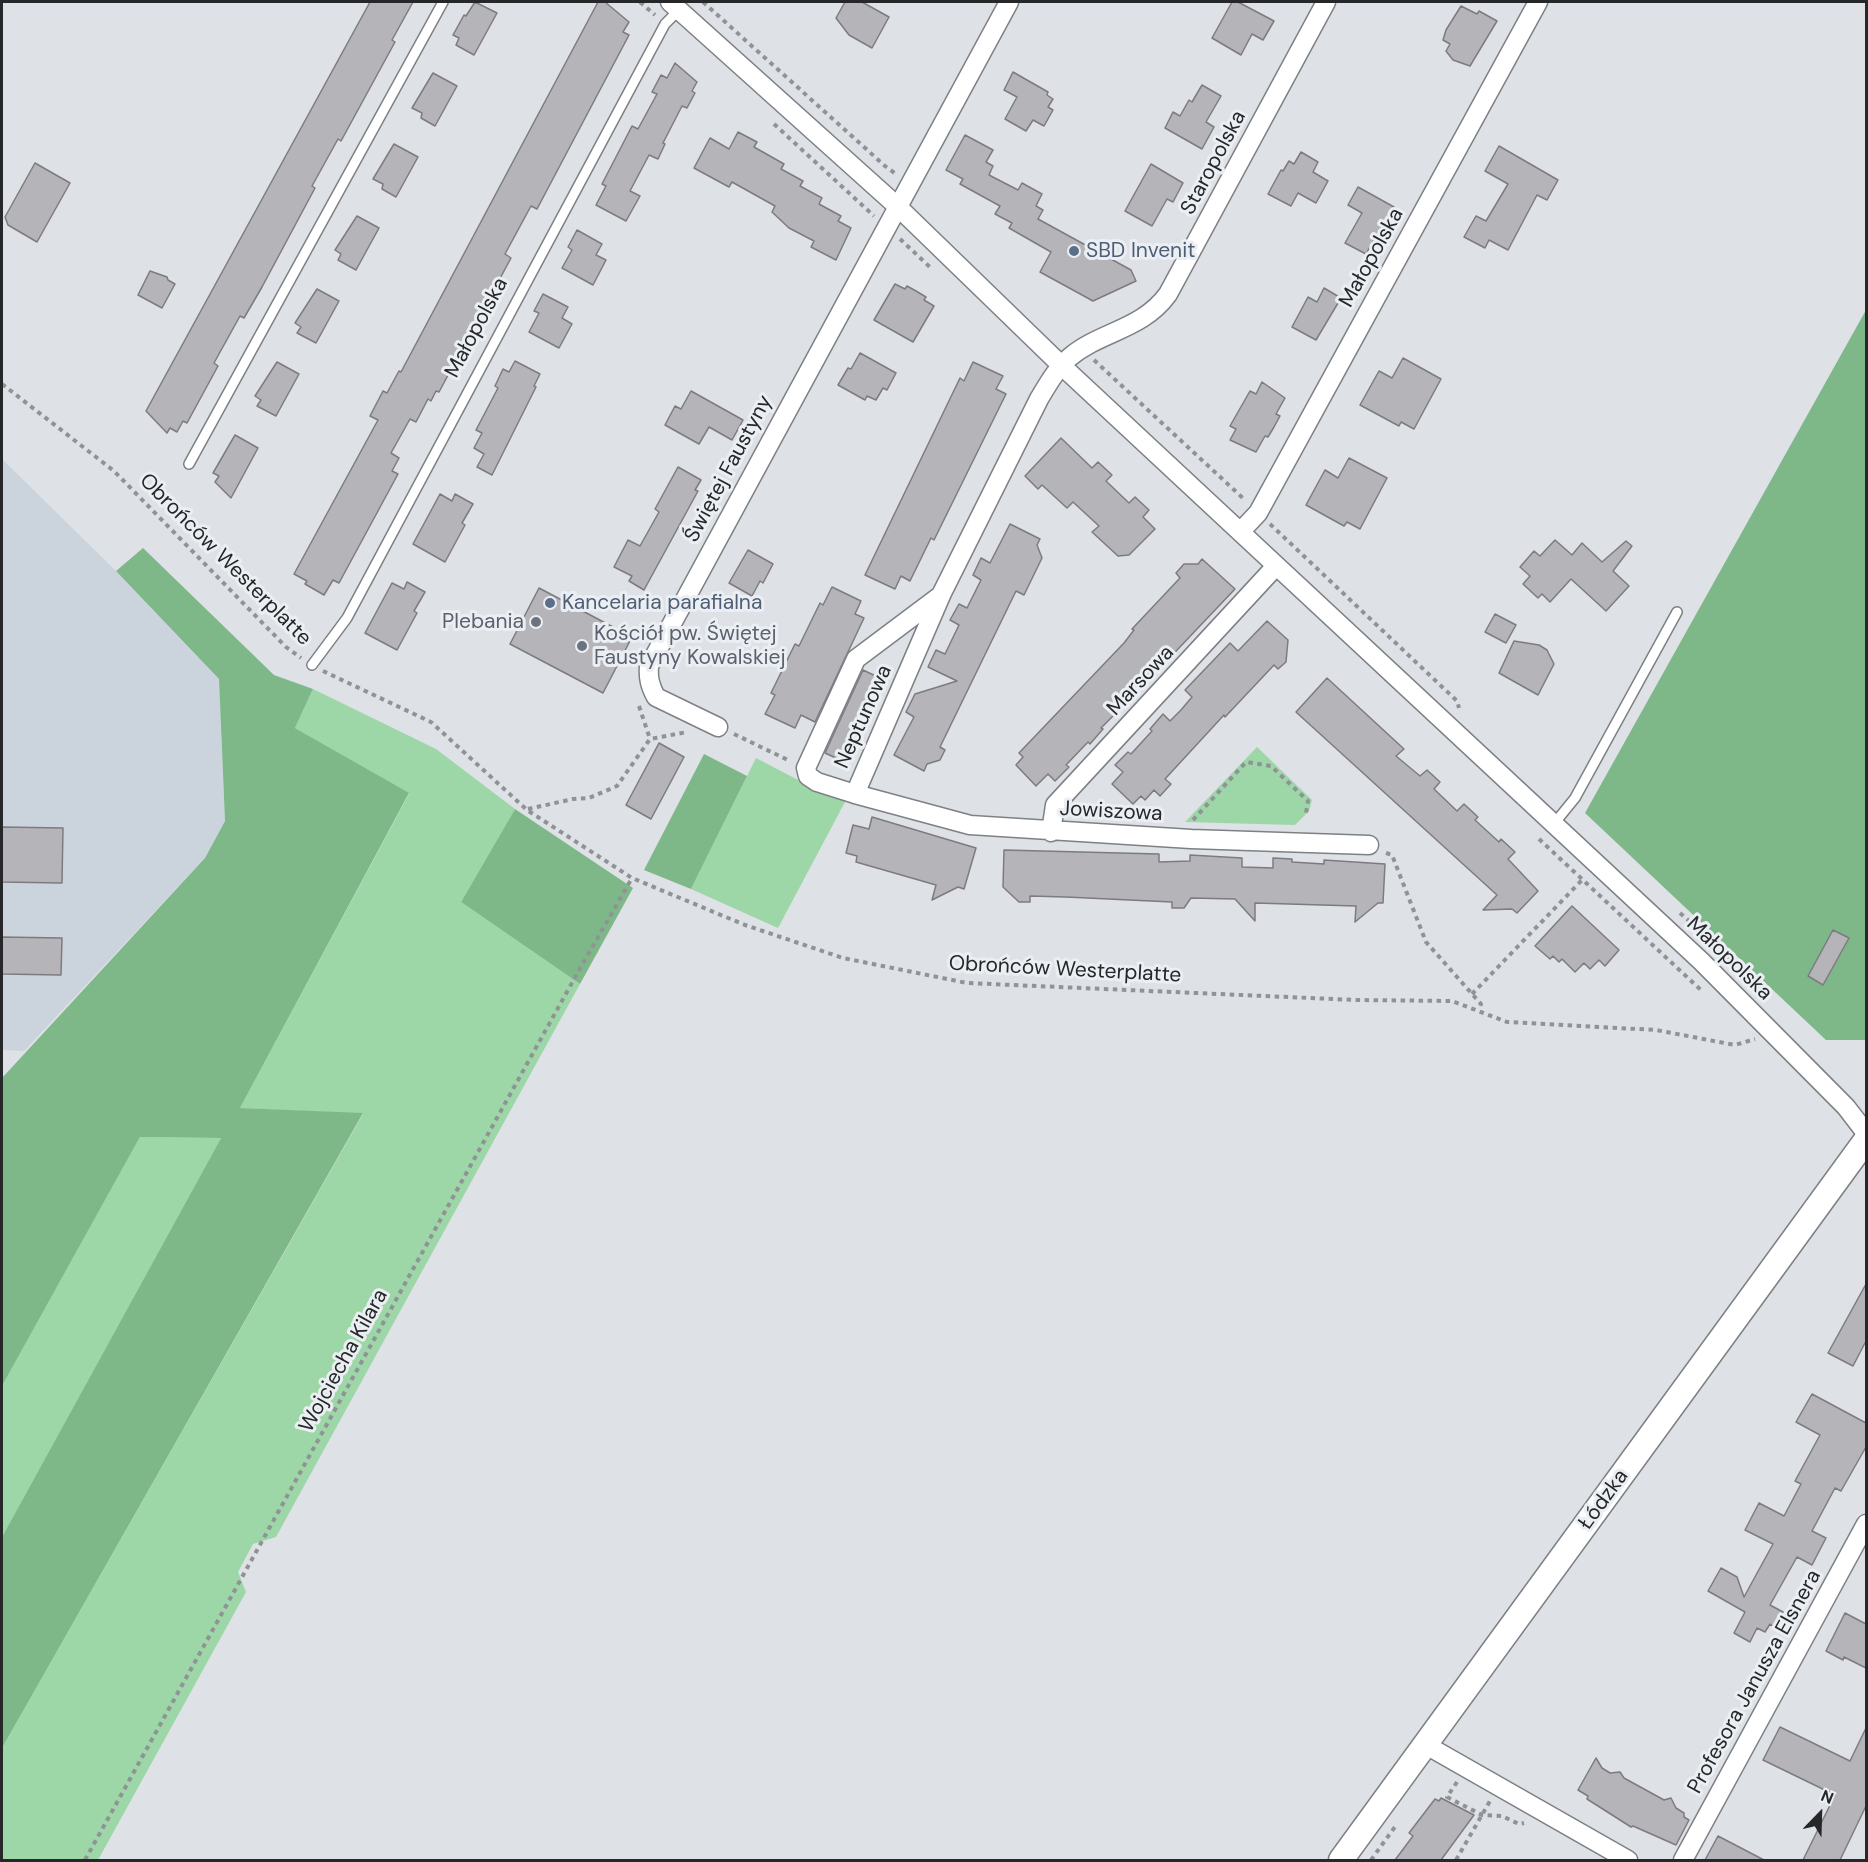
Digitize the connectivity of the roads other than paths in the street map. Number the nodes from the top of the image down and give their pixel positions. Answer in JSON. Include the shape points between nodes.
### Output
{"nodes":[{"id":1,"x":443,"y":2,"type":"edge"},
{"id":2,"x":1009,"y":2,"type":"edge"},
{"id":3,"x":1326,"y":2,"type":"edge"},
{"id":4,"x":1539,"y":2,"type":"edge"},
{"id":5,"x":674,"y":6,"type":"edge"},
{"id":6,"x":897,"y":206,"type":"junction"},
{"id":7,"x":1062,"y":366,"type":"junction"},
{"id":8,"x":189,"y":464,"type":"dead end"},
{"id":9,"x":1240,"y":532,"type":"junction"},
{"id":10,"x":1276,"y":566,"type":"junction"},
{"id":11,"x":942,"y":593,"type":"junction"},
{"id":12,"x":1677,"y":612,"type":"dead end"},
{"id":13,"x":312,"y":665,"type":"road end"},
{"id":14,"x":718,"y":727,"type":"road end"},
{"id":15,"x":855,"y":794,"type":"junction"},
{"id":16,"x":1553,"y":825,"type":"junction"},
{"id":17,"x":1051,"y":832,"type":"junction"},
{"id":18,"x":1369,"y":845,"type":"road end"},
{"id":19,"x":1866,"y":1132,"type":"edge"},
{"id":20,"x":1866,"y":1140,"type":"edge"},
{"id":21,"x":1866,"y":1524,"type":"edge"},
{"id":22,"x":1426,"y":1745,"type":"junction"},
{"id":23,"x":1620,"y":1858,"type":"edge"},
{"id":24,"x":1341,"y":1860,"type":"edge"},
{"id":25,"x":1683,"y":1860,"type":"edge"}],
"edges":[{"from":1,"to":8,"type":"lane"},
{"from":2,"to":6,"type":"street"},
{"from":3,"to":7,"type":"street","name":"Staropolska","via":[[1168,294],[1155,311],[1082,349]]},
{"from":4,"to":9,"type":"street","name":"Małopolska","via":[[1258,513]]},
{"from":5,"to":6,"type":"street","name":"Małopolska"},
{"from":5,"to":13,"type":"lane","name":"Małopolska","via":[[347,618]]},
{"from":6,"to":7,"type":"street","name":"Małopolska"},
{"from":6,"to":14,"type":"street","name":"Świętej Faustyny","via":[[649,666],[648,677],[656,697]]},
{"from":7,"to":9,"type":"street","name":"Małopolska"},
{"from":7,"to":11,"type":"street","name":"Neptunowa","via":[[1039,399]]},
{"from":9,"to":10,"type":"street","name":"Małopolska"},
{"from":10,"to":16,"type":"street","name":"Małopolska"},
{"from":10,"to":17,"type":"street","name":"Marsowa","via":[[1055,806]]},
{"from":11,"to":15,"type":"street","name":"Neptunowa"},
{"from":11,"to":15,"type":"street","name":"Neptunowa","via":[[856,659],[806,768],[808,776],[817,782]]},
{"from":12,"to":16,"type":"lane","via":[[1575,798]]},
{"from":15,"to":17,"type":"street","name":"Jowiszowa","via":[[970,825]]},
{"from":16,"to":19,"type":"street","name":"Małopolska","via":[[1701,961]]},
{"from":17,"to":18,"type":"street","name":"Jowiszowa"},
{"from":20,"to":22,"type":"street","name":"Łódzka"},
{"from":21,"to":25,"type":"street","name":"Profesora Janusza Elsnera"},
{"from":22,"to":23,"type":"street"},
{"from":22,"to":24,"type":"street","name":"Łódzka"}]}
